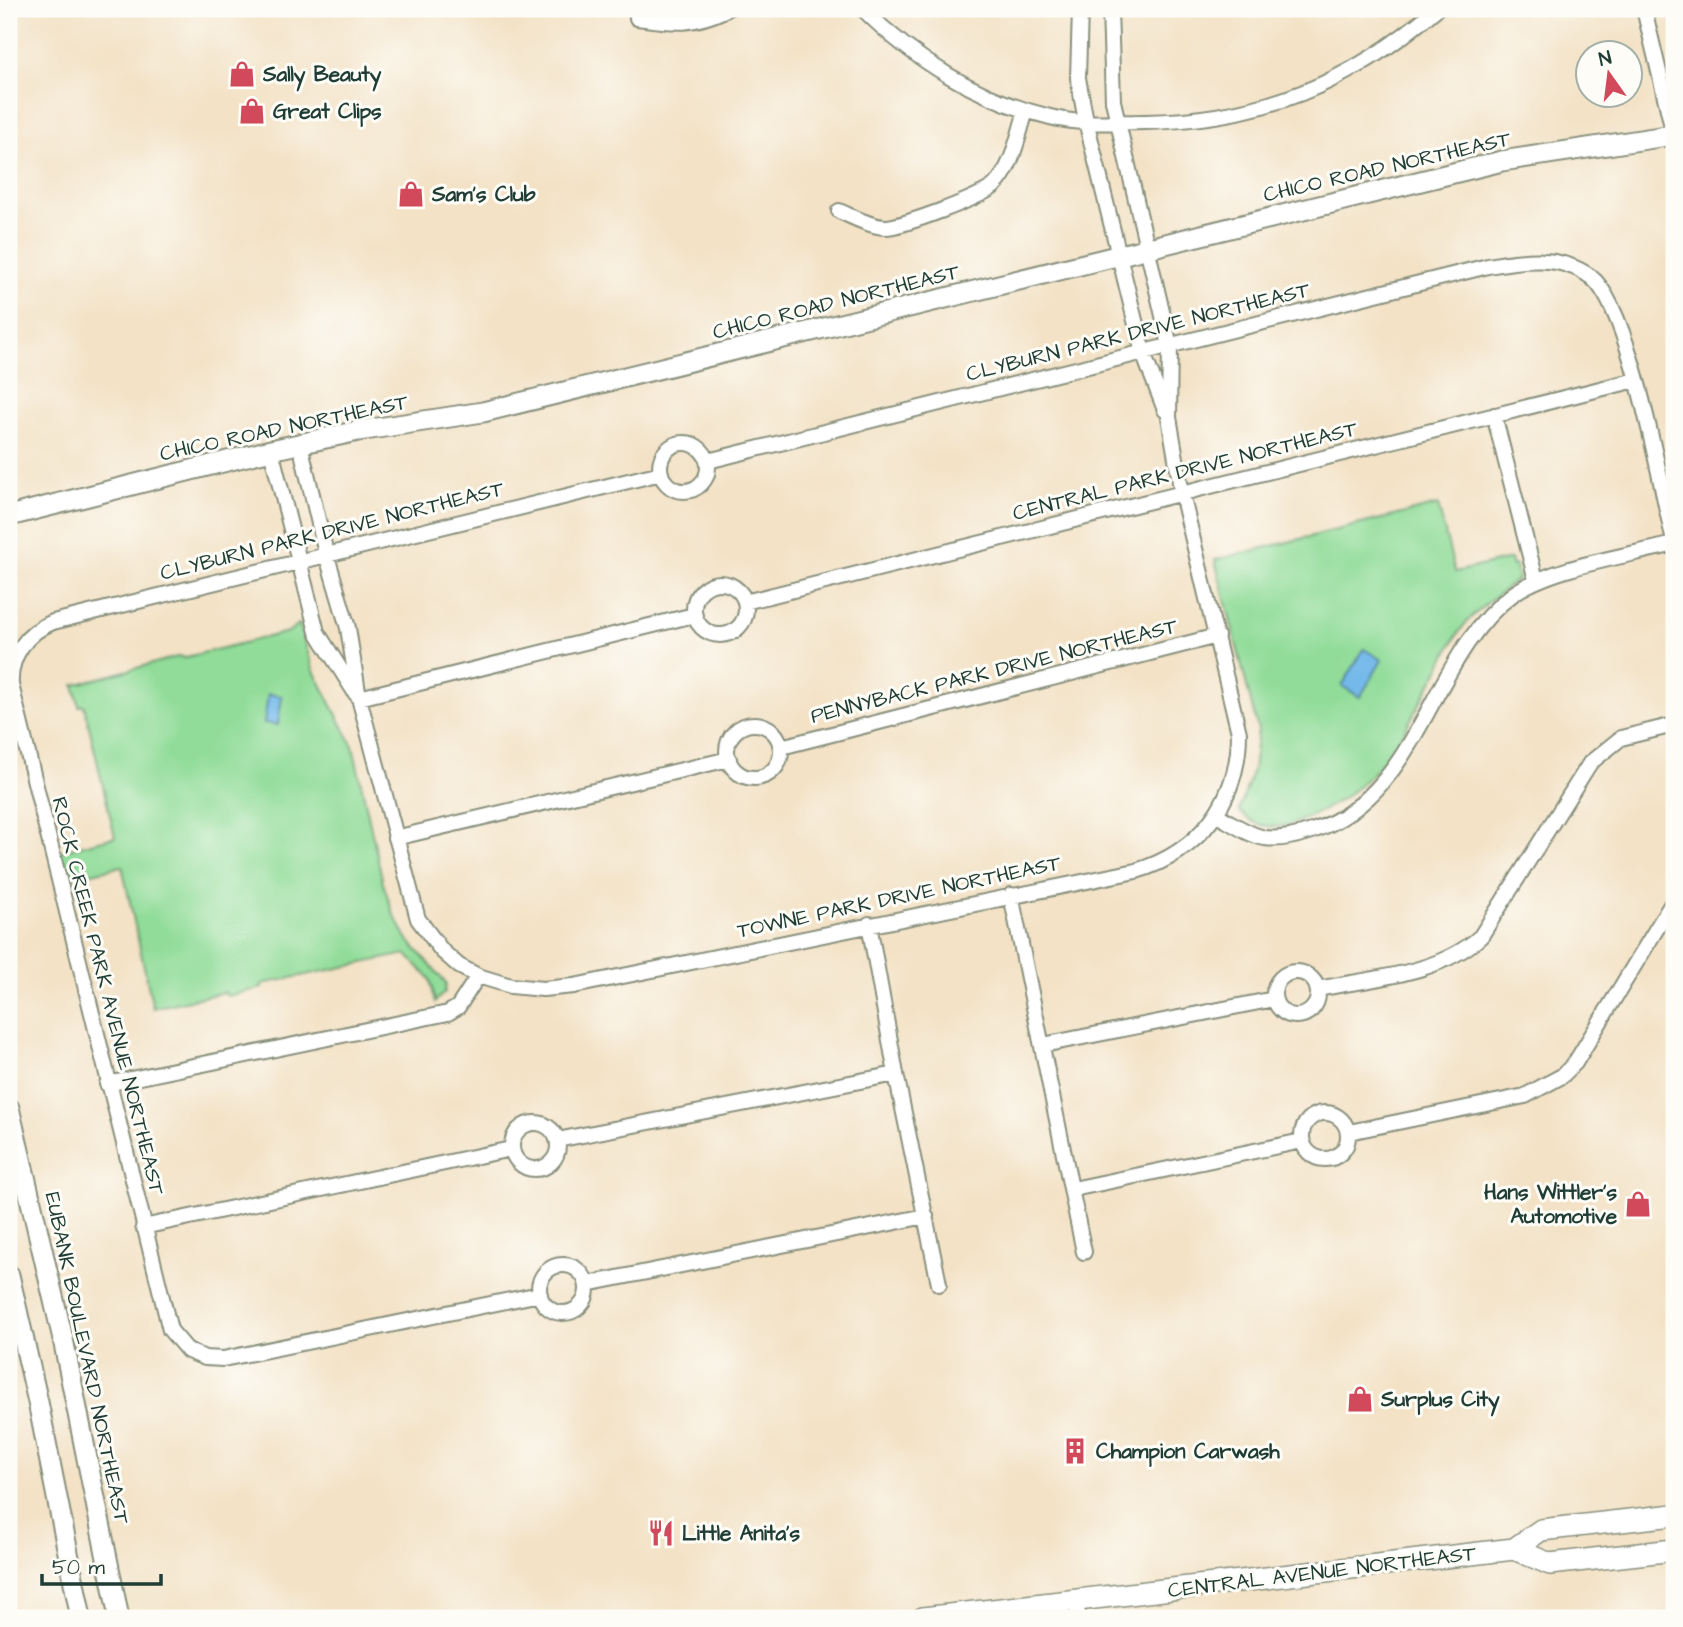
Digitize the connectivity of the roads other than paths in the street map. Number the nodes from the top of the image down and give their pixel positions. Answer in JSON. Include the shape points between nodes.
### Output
{"nodes":[{"id":1,"x":727,"y":9,"type":"edge"},
{"id":2,"x":863,"y":9,"type":"edge"},
{"id":3,"x":1080,"y":9,"type":"edge"},
{"id":4,"x":1110,"y":9,"type":"edge"},
{"id":5,"x":1436,"y":9,"type":"edge"},
{"id":6,"x":1644,"y":9,"type":"edge"},
{"id":7,"x":637,"y":18,"type":"dead end"},
{"id":8,"x":1026,"y":110,"type":"junction"},
{"id":9,"x":1086,"y":121,"type":"junction"},
{"id":10,"x":1117,"y":122,"type":"junction"},
{"id":11,"x":1674,"y":136,"type":"edge"},
{"id":12,"x":839,"y":211,"type":"dead end"},
{"id":13,"x":1147,"y":248,"type":"junction"},
{"id":14,"x":1117,"y":256,"type":"junction"},
{"id":15,"x":1170,"y":346,"type":"junction"},
{"id":16,"x":1143,"y":353,"type":"junction"},
{"id":17,"x":1636,"y":380,"type":"junction"},
{"id":18,"x":1494,"y":415,"type":"junction"},
{"id":19,"x":1168,"y":417,"type":"junction"},
{"id":20,"x":300,"y":444,"type":"junction"},
{"id":21,"x":271,"y":450,"type":"junction"},
{"id":22,"x":708,"y":461,"type":"junction"},
{"id":23,"x":661,"y":473,"type":"junction"},
{"id":24,"x":1182,"y":494,"type":"junction"},
{"id":25,"x":9,"y":516,"type":"edge"},
{"id":26,"x":1674,"y":543,"type":"edge"},
{"id":27,"x":326,"y":553,"type":"junction"},
{"id":28,"x":299,"y":560,"type":"junction"},
{"id":29,"x":1536,"y":580,"type":"junction"},
{"id":30,"x":745,"y":602,"type":"junction"},
{"id":31,"x":694,"y":615,"type":"junction"},
{"id":32,"x":1217,"y":636,"type":"junction"},
{"id":33,"x":22,"y":646,"type":"joint"},
{"id":34,"x":359,"y":698,"type":"junction"},
{"id":35,"x":1674,"y":725,"type":"edge"},
{"id":36,"x":781,"y":747,"type":"junction"},
{"id":37,"x":729,"y":760,"type":"junction"},
{"id":38,"x":1217,"y":815,"type":"junction"},
{"id":39,"x":395,"y":838,"type":"junction"},
{"id":40,"x":1011,"y":895,"type":"junction"},
{"id":41,"x":1674,"y":900,"type":"edge"},
{"id":42,"x":869,"y":924,"type":"junction"},
{"id":43,"x":478,"y":976,"type":"junction"},
{"id":44,"x":1318,"y":989,"type":"junction"},
{"id":45,"x":1274,"y":999,"type":"junction"},
{"id":46,"x":1043,"y":1045,"type":"junction"},
{"id":47,"x":896,"y":1074,"type":"junction"},
{"id":48,"x":107,"y":1084,"type":"junction"},
{"id":49,"x":9,"y":1108,"type":"edge"},
{"id":50,"x":1349,"y":1132,"type":"junction"},
{"id":51,"x":557,"y":1140,"type":"junction"},
{"id":52,"x":1303,"y":1142,"type":"junction"},
{"id":53,"x":511,"y":1149,"type":"junction"},
{"id":54,"x":1073,"y":1189,"type":"junction"},
{"id":55,"x":926,"y":1216,"type":"junction"},
{"id":56,"x":143,"y":1227,"type":"junction"},
{"id":57,"x":1084,"y":1252,"type":"dead end"},
{"id":58,"x":9,"y":1275,"type":"edge"},
{"id":59,"x":587,"y":1283,"type":"junction"},
{"id":60,"x":939,"y":1284,"type":"dead end"},
{"id":61,"x":540,"y":1294,"type":"junction"},
{"id":62,"x":1674,"y":1515,"type":"edge"},
{"id":63,"x":1514,"y":1549,"type":"junction"},
{"id":64,"x":1674,"y":1550,"type":"edge"},
{"id":65,"x":1077,"y":1609,"type":"edge"},
{"id":66,"x":81,"y":1618,"type":"edge"},
{"id":67,"x":119,"y":1618,"type":"edge"},
{"id":68,"x":923,"y":1618,"type":"edge"}],
"edges":[{"from":1,"to":7,"type":"street","via":[[684,24]]},
{"from":2,"to":8,"type":"street","via":[[934,66]]},
{"from":3,"to":9,"type":"street","name":"TOWNE PARK DRIVE NORTHEAST","via":[[1079,78]]},
{"from":4,"to":10,"type":"street","name":"TOWNE PARK DRIVE NORTHEAST"},
{"from":5,"to":10,"type":"street","via":[[1378,55],[1290,99],[1215,118]]},
{"from":6,"to":11,"type":"street"},
{"from":8,"to":9,"type":"street"},
{"from":8,"to":12,"type":"street","via":[[1007,167],[995,186],[978,197],[885,227]]},
{"from":9,"to":10,"type":"street"},
{"from":9,"to":14,"type":"street","name":"TOWNE PARK DRIVE NORTHEAST"},
{"from":10,"to":13,"type":"street","name":"TOWNE PARK DRIVE NORTHEAST"},
{"from":11,"to":13,"type":"street","name":"CHICO ROAD NORTHEAST","via":[[1502,161]]},
{"from":13,"to":14,"type":"street","name":"CHICO ROAD NORTHEAST"},
{"from":13,"to":15,"type":"street","name":"TOWNE PARK DRIVE NORTHEAST"},
{"from":14,"to":16,"type":"street","name":"TOWNE PARK DRIVE NORTHEAST"},
{"from":14,"to":20,"type":"street","name":"CHICO ROAD NORTHEAST","via":[[483,412]]},
{"from":15,"to":16,"type":"street","name":"CLYBURN PARK DRIVE NORTHEAST"},
{"from":15,"to":17,"type":"street","name":"CLYBURN PARK DRIVE NORTHEAST","via":[[1499,264],[1545,260],[1593,279],[1618,315]]},
{"from":15,"to":19,"type":"street","name":"TOWNE PARK DRIVE NORTHEAST"},
{"from":16,"to":19,"type":"street","name":"TOWNE PARK DRIVE NORTHEAST"},
{"from":16,"to":22,"type":"street","name":"CLYBURN PARK DRIVE NORTHEAST"},
{"from":17,"to":18,"type":"street","name":"CENTRAL PARK DRIVE NORTHEAST"},
{"from":17,"to":26,"type":"street"},
{"from":18,"to":24,"type":"street","name":"CENTRAL PARK DRIVE NORTHEAST"},
{"from":18,"to":29,"type":"street"},
{"from":19,"to":24,"type":"street","name":"TOWNE PARK DRIVE NORTHEAST"},
{"from":20,"to":21,"type":"street","name":"CHICO ROAD NORTHEAST"},
{"from":20,"to":27,"type":"street","name":"TOWNE PARK DRIVE NORTHEAST"},
{"from":21,"to":25,"type":"street","name":"CHICO ROAD NORTHEAST"},
{"from":21,"to":28,"type":"street","name":"TOWNE PARK DRIVE NORTHEAST"},
{"from":22,"to":23,"type":"street","via":[[705,479],[690,490],[675,489]]},
{"from":22,"to":23,"type":"street","via":[[696,446],[678,443],[663,455]]},
{"from":23,"to":27,"type":"street","name":"CLYBURN PARK DRIVE NORTHEAST"},
{"from":24,"to":30,"type":"street","name":"CENTRAL PARK DRIVE NORTHEAST"},
{"from":24,"to":32,"type":"street","name":"TOWNE PARK DRIVE NORTHEAST"},
{"from":26,"to":29,"type":"street"},
{"from":27,"to":28,"type":"street","name":"CLYBURN PARK DRIVE NORTHEAST"},
{"from":27,"to":34,"type":"street","name":"TOWNE PARK DRIVE NORTHEAST","via":[[348,628]]},
{"from":28,"to":33,"type":"street","name":"CLYBURN PARK DRIVE NORTHEAST","via":[[53,622],[42,626]]},
{"from":28,"to":34,"type":"street","name":"TOWNE PARK DRIVE NORTHEAST","via":[[317,632]]},
{"from":29,"to":38,"type":"street","via":[[1494,611],[1390,775],[1346,817],[1298,835],[1266,838]]},
{"from":30,"to":31,"type":"street","via":[[733,587],[714,584],[698,596]]},
{"from":30,"to":31,"type":"street","via":[[741,624],[730,633],[708,632]]},
{"from":31,"to":34,"type":"street"},
{"from":32,"to":36,"type":"street","name":"PENNYBACK PARK DRIVE NORTHEAST"},
{"from":32,"to":38,"type":"street","name":"TOWNE PARK DRIVE NORTHEAST","via":[[1236,708],[1239,743],[1231,783]]},
{"from":33,"to":48,"type":"street","name":"ROCK CREEK PARK AVENUE NORTHEAST","via":[[13,662],[11,685]]},
{"from":34,"to":39,"type":"street","name":"TOWNE PARK DRIVE NORTHEAST"},
{"from":35,"to":44,"type":"street","via":[[1621,738],[1590,763],[1469,948],[1441,962]]},
{"from":36,"to":37,"type":"street","via":[[772,771],[756,778],[739,773]]},
{"from":36,"to":37,"type":"street","via":[[770,728],[748,725],[729,742]]},
{"from":37,"to":39,"type":"street"},
{"from":38,"to":40,"type":"street","name":"TOWNE PARK DRIVE NORTHEAST","via":[[1188,845],[1150,867]]},
{"from":39,"to":43,"type":"street","name":"TOWNE PARK DRIVE NORTHEAST","via":[[412,905],[424,929],[459,967]]},
{"from":40,"to":42,"type":"street","name":"TOWNE PARK DRIVE NORTHEAST"},
{"from":40,"to":46,"type":"street"},
{"from":41,"to":50,"type":"street","via":[[1575,1063],[1562,1076],[1525,1096]]},
{"from":42,"to":43,"type":"street","name":"TOWNE PARK DRIVE NORTHEAST","via":[[574,986],[511,986]]},
{"from":42,"to":47,"type":"street"},
{"from":43,"to":48,"type":"street","via":[[448,1013]]},
{"from":44,"to":45,"type":"street","via":[[1307,974],[1292,972],[1280,979]]},
{"from":44,"to":45,"type":"street","via":[[1314,1008],[1301,1016],[1287,1015]]},
{"from":45,"to":46,"type":"street"},
{"from":46,"to":54,"type":"street"},
{"from":47,"to":51,"type":"street"},
{"from":47,"to":55,"type":"street"},
{"from":48,"to":56,"type":"street","name":"ROCK CREEK PARK AVENUE NORTHEAST"},
{"from":49,"to":67,"type":"street","name":"EUBANK BOULEVARD NORTHEAST","via":[[63,1339]]},
{"from":50,"to":52,"type":"street","via":[[1346,1147],[1334,1158],[1318,1159]]},
{"from":50,"to":52,"type":"street","via":[[1341,1119],[1321,1113],[1308,1121]]},
{"from":51,"to":53,"type":"street","via":[[543,1124],[528,1124],[515,1134]]},
{"from":51,"to":53,"type":"street","via":[[557,1155],[540,1169],[518,1163]]},
{"from":52,"to":54,"type":"street"},
{"from":53,"to":56,"type":"street"},
{"from":54,"to":57,"type":"street"},
{"from":55,"to":59,"type":"street"},
{"from":55,"to":60,"type":"street"},
{"from":56,"to":61,"type":"street","name":"ROCK CREEK PARK AVENUE NORTHEAST","via":[[170,1330],[188,1351],[205,1357],[233,1357]]},
{"from":58,"to":66,"type":"street"},
{"from":59,"to":61,"type":"street","via":[[578,1270],[562,1265],[542,1278]]},
{"from":59,"to":61,"type":"street","via":[[581,1305],[568,1312],[547,1307]]},
{"from":62,"to":63,"type":"main road","name":"CENTRAL AVENUE NORTHEAST","via":[[1541,1530]]},
{"from":63,"to":64,"type":"main road","via":[[1550,1564]]},
{"from":63,"to":65,"type":"main road","name":"CENTRAL AVENUE NORTHEAST"},
{"from":65,"to":68,"type":"main road","name":"CENTRAL AVENUE NORTHEAST"}]}
